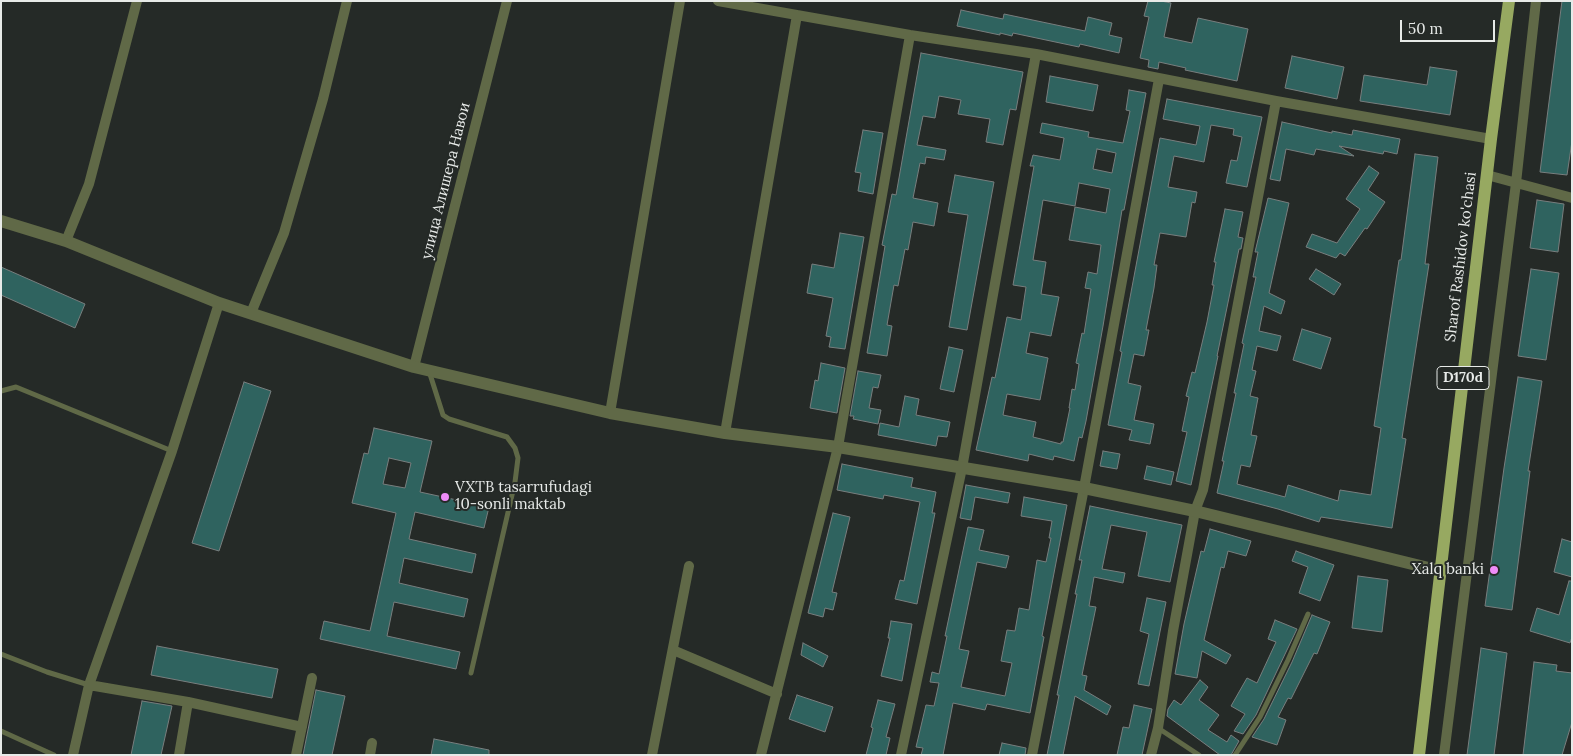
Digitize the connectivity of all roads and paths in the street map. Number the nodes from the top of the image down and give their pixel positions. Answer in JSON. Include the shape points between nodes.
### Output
{"nodes":[{"id":1,"x":138,"y":1,"type":"edge"},
{"id":2,"x":347,"y":1,"type":"edge"},
{"id":3,"x":507,"y":1,"type":"edge"},
{"id":4,"x":680,"y":1,"type":"edge"},
{"id":5,"x":718,"y":1,"type":"edge"},
{"id":6,"x":1509,"y":1,"type":"edge"},
{"id":7,"x":1536,"y":1,"type":"edge"},
{"id":8,"x":796,"y":15,"type":"junction"},
{"id":9,"x":910,"y":36,"type":"junction"},
{"id":10,"x":1036,"y":54,"type":"junction"},
{"id":11,"x":1159,"y":79,"type":"junction"},
{"id":12,"x":1276,"y":101,"type":"junction"},
{"id":13,"x":1491,"y":139,"type":"junction"},
{"id":14,"x":1487,"y":175,"type":"junction"},
{"id":15,"x":1516,"y":183,"type":"junction"},
{"id":16,"x":1572,"y":198,"type":"edge"},
{"id":17,"x":1,"y":221,"type":"edge"},
{"id":18,"x":66,"y":241,"type":"junction"},
{"id":19,"x":219,"y":302,"type":"junction"},
{"id":20,"x":252,"y":313,"type":"junction"},
{"id":21,"x":414,"y":367,"type":"junction"},
{"id":22,"x":429,"y":371,"type":"junction"},
{"id":23,"x":1,"y":391,"type":"edge"},
{"id":24,"x":610,"y":412,"type":"junction"},
{"id":25,"x":725,"y":433,"type":"junction"},
{"id":26,"x":838,"y":446,"type":"junction"},
{"id":27,"x":172,"y":452,"type":"junction"},
{"id":28,"x":962,"y":468,"type":"junction"},
{"id":29,"x":1084,"y":488,"type":"junction"},
{"id":30,"x":1195,"y":511,"type":"junction"},
{"id":31,"x":689,"y":566,"type":"dead end"},
{"id":32,"x":1441,"y":571,"type":"junction"},
{"id":33,"x":1308,"y":614,"type":"dead end"},
{"id":34,"x":673,"y":650,"type":"junction"},
{"id":35,"x":1,"y":654,"type":"edge"},
{"id":36,"x":471,"y":673,"type":"dead end"},
{"id":37,"x":312,"y":678,"type":"dead end"},
{"id":38,"x":89,"y":685,"type":"junction"},
{"id":39,"x":777,"y":694,"type":"junction"},
{"id":40,"x":188,"y":702,"type":"junction"},
{"id":41,"x":302,"y":727,"type":"junction"},
{"id":42,"x":1158,"y":728,"type":"junction"},
{"id":43,"x":1,"y":731,"type":"edge"},
{"id":44,"x":372,"y":743,"type":"dead end"},
{"id":45,"x":54,"y":755,"type":"edge"},
{"id":46,"x":73,"y":755,"type":"edge"},
{"id":47,"x":179,"y":755,"type":"edge"},
{"id":48,"x":296,"y":755,"type":"edge"},
{"id":49,"x":370,"y":755,"type":"edge"},
{"id":50,"x":652,"y":755,"type":"edge"},
{"id":51,"x":761,"y":755,"type":"edge"},
{"id":52,"x":901,"y":755,"type":"edge"},
{"id":53,"x":1032,"y":755,"type":"edge"},
{"id":54,"x":1151,"y":755,"type":"edge"},
{"id":55,"x":1199,"y":755,"type":"edge"},
{"id":56,"x":1236,"y":755,"type":"edge"},
{"id":57,"x":1420,"y":755,"type":"edge"},
{"id":58,"x":1444,"y":755,"type":"edge"}],
"edges":[{"from":1,"to":18,"type":"street","via":[[89,184]]},
{"from":2,"to":20,"type":"street","via":[[323,99],[284,233]]},
{"from":3,"to":21,"type":"street","name":"улица Алишера Навои"},
{"from":4,"to":24,"type":"street"},
{"from":5,"to":8,"type":"street"},
{"from":6,"to":13,"type":"main road","name":"Sharof Rashidov ko'chasi","number":"D170d"},
{"from":7,"to":15,"type":"street"},
{"from":8,"to":9,"type":"street"},
{"from":8,"to":25,"type":"street"},
{"from":9,"to":10,"type":"street"},
{"from":9,"to":26,"type":"street"},
{"from":10,"to":11,"type":"street"},
{"from":10,"to":28,"type":"street"},
{"from":11,"to":12,"type":"street"},
{"from":11,"to":29,"type":"street"},
{"from":12,"to":13,"type":"street"},
{"from":12,"to":30,"type":"street","via":[[1203,490]]},
{"from":13,"to":14,"type":"main road","name":"Sharof Rashidov ko'chasi","number":"D170d"},
{"from":14,"to":15,"type":"street"},
{"from":14,"to":32,"type":"main road","name":"Sharof Rashidov ko'chasi","number":"D170d"},
{"from":15,"to":16,"type":"street"},
{"from":15,"to":58,"type":"street"},
{"from":17,"to":18,"type":"street"},
{"from":18,"to":19,"type":"street"},
{"from":19,"to":20,"type":"street"},
{"from":19,"to":27,"type":"street"},
{"from":20,"to":21,"type":"street"},
{"from":21,"to":22,"type":"street"},
{"from":22,"to":24,"type":"street"},
{"from":22,"to":36,"type":"lane","via":[[443,415],[507,437],[518,458]]},
{"from":23,"to":27,"type":"lane","via":[[16,387]]},
{"from":24,"to":25,"type":"street"},
{"from":25,"to":26,"type":"street"},
{"from":26,"to":28,"type":"street"},
{"from":26,"to":39,"type":"street"},
{"from":27,"to":38,"type":"street"},
{"from":28,"to":29,"type":"street"},
{"from":28,"to":52,"type":"street"},
{"from":29,"to":30,"type":"street"},
{"from":29,"to":53,"type":"street"},
{"from":30,"to":32,"type":"street"},
{"from":30,"to":42,"type":"street"},
{"from":31,"to":34,"type":"street"},
{"from":32,"to":57,"type":"main road","name":"Sharof Rashidov ko'chasi","number":"D170d"},
{"from":33,"to":56,"type":"lane","via":[[1260,717]]},
{"from":34,"to":39,"type":"street"},
{"from":34,"to":50,"type":"street"},
{"from":35,"to":38,"type":"lane"},
{"from":37,"to":41,"type":"street"},
{"from":38,"to":40,"type":"street"},
{"from":38,"to":46,"type":"street"},
{"from":39,"to":51,"type":"street"},
{"from":40,"to":41,"type":"street"},
{"from":40,"to":47,"type":"street"},
{"from":41,"to":48,"type":"street"},
{"from":42,"to":54,"type":"street"},
{"from":42,"to":55,"type":"lane"},
{"from":43,"to":45,"type":"lane"},
{"from":44,"to":49,"type":"street"}]}
